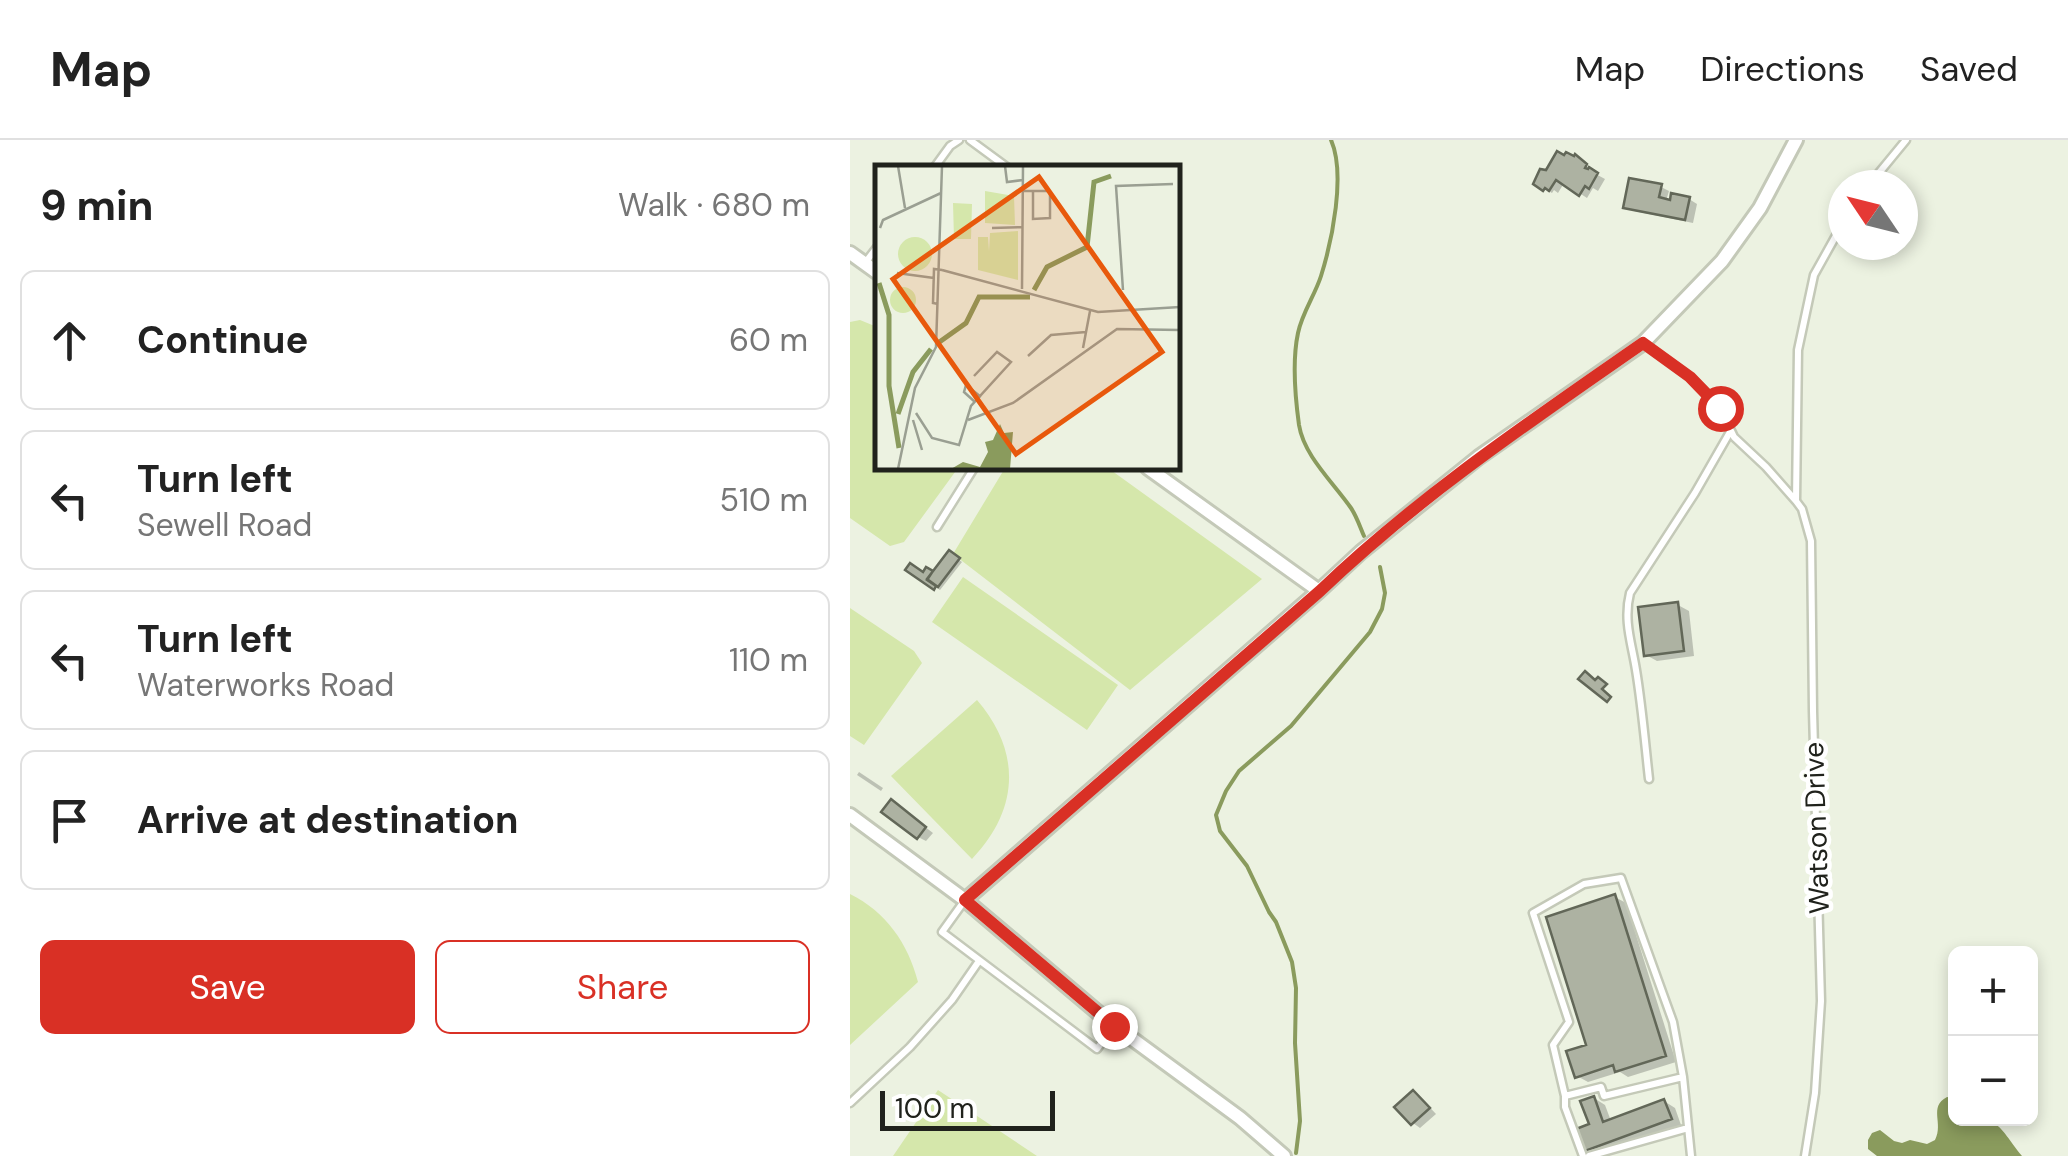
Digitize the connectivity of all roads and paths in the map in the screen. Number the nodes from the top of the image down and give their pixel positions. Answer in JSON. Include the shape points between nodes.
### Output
{"nodes":[{"id":1,"x":959,"y":140,"type":"edge"},
{"id":2,"x":970,"y":140,"type":"edge"},
{"id":3,"x":1796,"y":140,"type":"edge"},
{"id":4,"x":1906,"y":140,"type":"edge"},
{"id":5,"x":936,"y":165,"type":"edge"},
{"id":6,"x":1004,"y":165,"type":"edge"},
{"id":7,"x":1881,"y":170,"type":"edge"},
{"id":8,"x":875,"y":250,"type":"edge"},
{"id":9,"x":1828,"y":250,"type":"edge"},
{"id":10,"x":850,"y":253,"type":"edge"},
{"id":11,"x":864,"y":264,"type":"junction"},
{"id":12,"x":875,"y":271,"type":"edge"},
{"id":13,"x":1643,"y":343,"type":"junction"},
{"id":14,"x":1730,"y":432,"type":"junction"},
{"id":15,"x":973,"y":470,"type":"edge"},
{"id":16,"x":1151,"y":470,"type":"edge"},
{"id":17,"x":1796,"y":502,"type":"junction"},
{"id":18,"x":936,"y":527,"type":"dead end"},
{"id":19,"x":1320,"y":591,"type":"junction"},
{"id":20,"x":1649,"y":779,"type":"dead end"},
{"id":21,"x":850,"y":815,"type":"edge"},
{"id":22,"x":965,"y":900,"type":"junction"},
{"id":23,"x":979,"y":961,"type":"junction"},
{"id":24,"x":1114,"y":1026,"type":"junction"},
{"id":25,"x":1684,"y":1077,"type":"junction"},
{"id":26,"x":1565,"y":1096,"type":"junction"},
{"id":27,"x":850,"y":1102,"type":"edge"},
{"id":28,"x":1688,"y":1128,"type":"junction"},
{"id":29,"x":1284,"y":1156,"type":"edge"},
{"id":30,"x":1586,"y":1156,"type":"edge"},
{"id":31,"x":1691,"y":1156,"type":"edge"},
{"id":32,"x":1805,"y":1156,"type":"edge"}],
"edges":[{"from":1,"to":5,"type":"lane"},
{"from":2,"to":6,"type":"lane"},
{"from":3,"to":13,"type":"street","via":[[1722,261]]},
{"from":4,"to":7,"type":"lane"},
{"from":8,"to":11,"type":"lane"},
{"from":9,"to":17,"type":"lane","via":[[1814,275],[1798,350]]},
{"from":10,"to":11,"type":"street"},
{"from":11,"to":12,"type":"street"},
{"from":13,"to":14,"type":"lane","via":[[1700,385]]},
{"from":13,"to":19,"type":"street","via":[[1480,457]]},
{"from":14,"to":17,"type":"lane"},
{"from":14,"to":20,"type":"lane","via":[[1630,594],[1627,626]]},
{"from":15,"to":18,"type":"lane"},
{"from":16,"to":19,"type":"street"},
{"from":17,"to":32,"type":"lane","name":"Watson Drive","via":[[1811,541],[1821,1001]]},
{"from":19,"to":22,"type":"street"},
{"from":21,"to":22,"type":"street"},
{"from":22,"to":23,"type":"lane","via":[[942,932]]},
{"from":22,"to":24,"type":"street"},
{"from":23,"to":24,"type":"lane","via":[[1096,1049]]},
{"from":23,"to":27,"type":"lane","via":[[910,1047]]},
{"from":24,"to":29,"type":"street"},
{"from":25,"to":26,"type":"lane","via":[[1604,1096],[1600,1087]]},
{"from":25,"to":26,"type":"lane","via":[[1673,1022],[1621,878],[1584,884],[1533,913],[1569,1022],[1553,1045]]},
{"from":25,"to":28,"type":"lane"},
{"from":26,"to":30,"type":"lane"},
{"from":28,"to":30,"type":"lane"},
{"from":28,"to":31,"type":"lane"}]}
